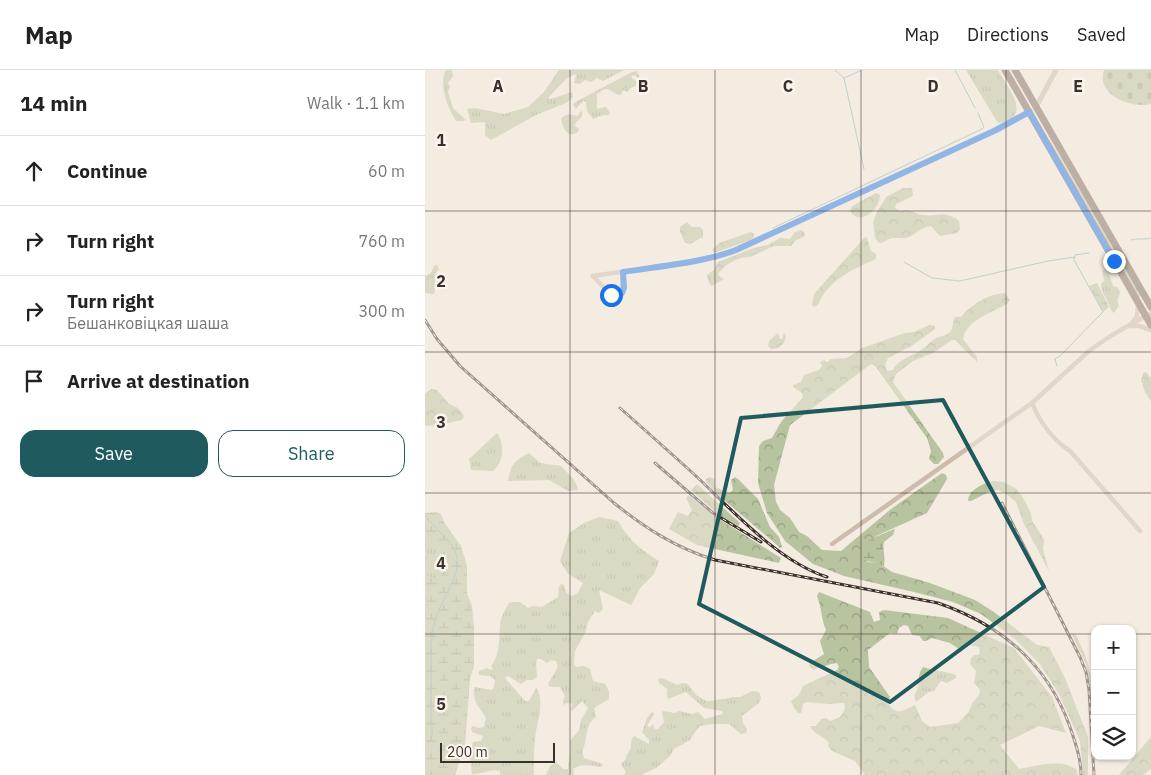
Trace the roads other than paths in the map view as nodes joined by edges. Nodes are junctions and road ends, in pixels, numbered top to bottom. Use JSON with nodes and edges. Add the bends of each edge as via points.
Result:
{"nodes":[{"id":1,"x":1005,"y":70,"type":"edge"},
{"id":2,"x":1015,"y":70,"type":"edge"},
{"id":3,"x":1056,"y":70,"type":"edge"},
{"id":4,"x":1036,"y":108,"type":"junction"},
{"id":5,"x":1029,"y":112,"type":"junction"},
{"id":6,"x":623,"y":272,"type":"junction"},
{"id":7,"x":1138,"y":304,"type":"junction"},
{"id":8,"x":1151,"y":307,"type":"edge"},
{"id":9,"x":1148,"y":315,"type":"edge"},
{"id":10,"x":1151,"y":325,"type":"edge"},
{"id":11,"x":1129,"y":326,"type":"junction"},
{"id":12,"x":1151,"y":330,"type":"edge"},
{"id":13,"x":1032,"y":403,"type":"junction"},
{"id":14,"x":1140,"y":531,"type":"dead end"},
{"id":15,"x":832,"y":544,"type":"dead end"}],
"edges":[{"from":1,"to":5,"type":"main road"},
{"from":2,"to":4,"type":"main road"},
{"from":3,"to":4,"type":"street"},
{"from":4,"to":5,"type":"street"},
{"from":4,"to":8,"type":"main road"},
{"from":5,"to":6,"type":"street","via":[[736,250],[694,261]]},
{"from":5,"to":7,"type":"main road"},
{"from":6,"to":6,"type":"street","via":[[615,273],[593,276],[616,297],[624,288]]},
{"from":7,"to":9,"type":"main road"},
{"from":7,"to":11,"type":"street","via":[[1137,316]]},
{"from":9,"to":10,"type":"main road"},
{"from":9,"to":11,"type":"street"},
{"from":11,"to":12,"type":"street"},
{"from":11,"to":13,"type":"street","via":[[1090,350]]},
{"from":13,"to":14,"type":"street","via":[[1039,420]]},
{"from":13,"to":15,"type":"street"}]}
